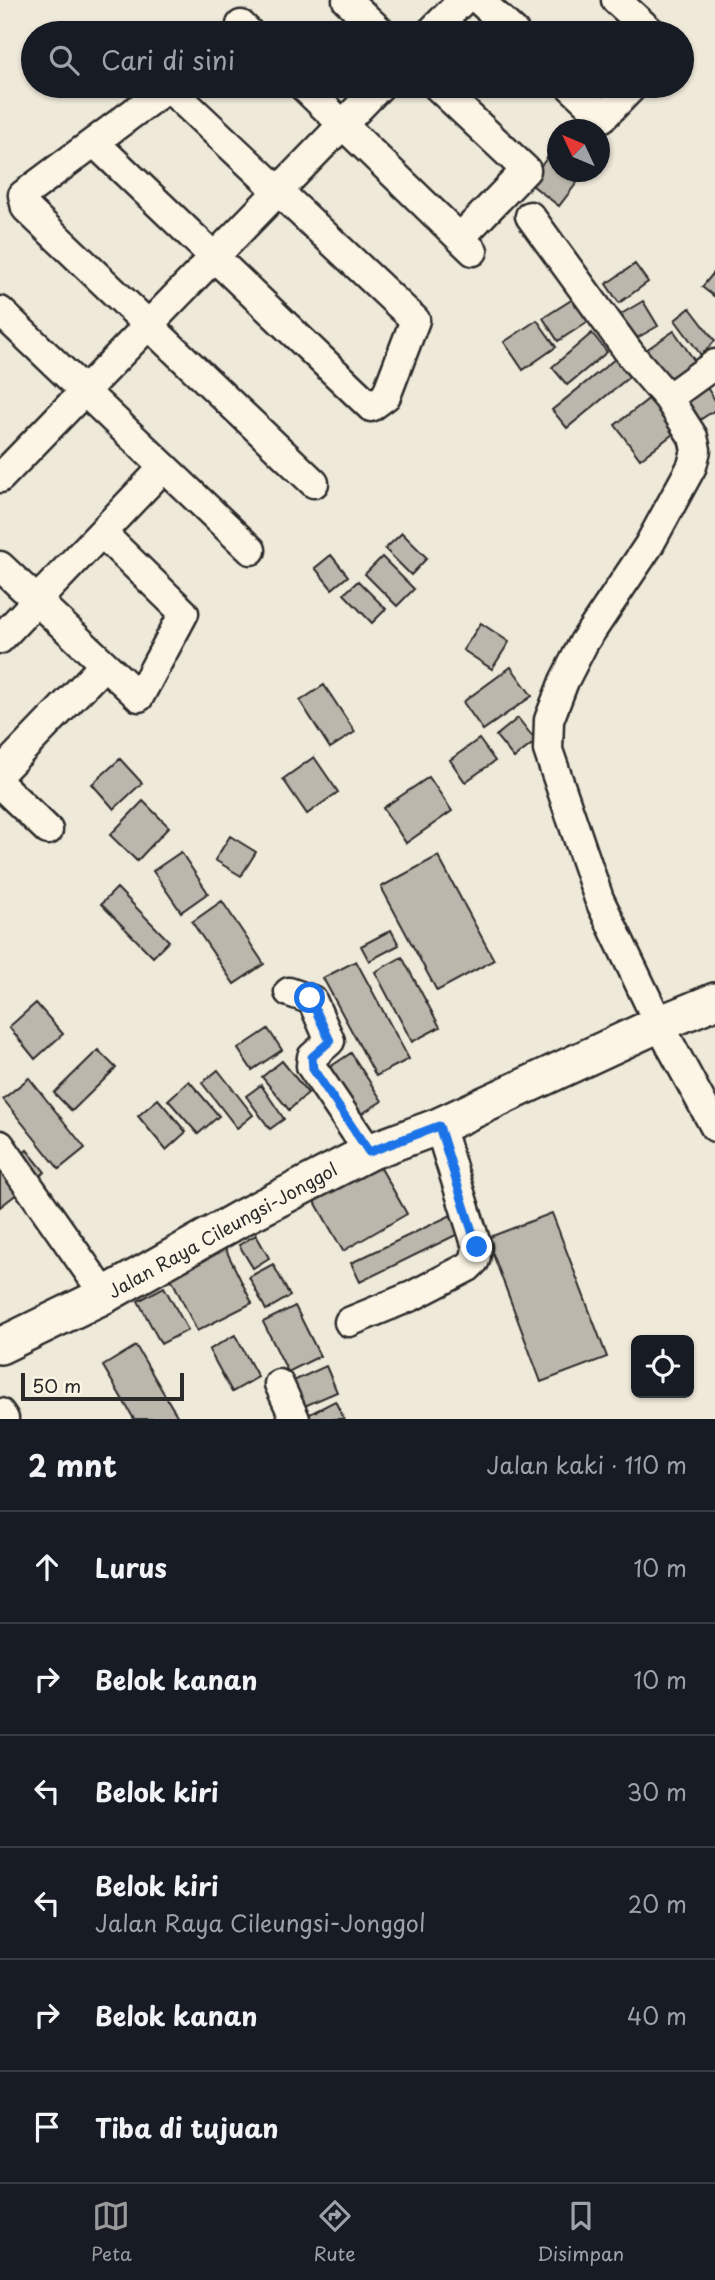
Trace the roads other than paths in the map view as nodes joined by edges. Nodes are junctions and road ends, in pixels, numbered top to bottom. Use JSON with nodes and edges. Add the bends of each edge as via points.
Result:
{"nodes":[{"id":1,"x":347,"y":0,"type":"edge"},
{"id":2,"x":463,"y":0,"type":"edge"},
{"id":3,"x":479,"y":0,"type":"edge"},
{"id":4,"x":616,"y":0,"type":"edge"},
{"id":5,"x":369,"y":21,"type":"edge"},
{"id":6,"x":442,"y":21,"type":"edge"},
{"id":7,"x":501,"y":21,"type":"edge"},
{"id":8,"x":639,"y":21,"type":"edge"},
{"id":9,"x":153,"y":98,"type":"edge"},
{"id":10,"x":180,"y":98,"type":"edge"},
{"id":11,"x":316,"y":98,"type":"edge"},
{"id":12,"x":368,"y":98,"type":"edge"},
{"id":13,"x":450,"y":98,"type":"edge"},
{"id":14,"x":583,"y":98,"type":"edge"},
{"id":15,"x":621,"y":98,"type":"edge"},
{"id":16,"x":343,"y":124,"type":"junction"},
{"id":17,"x":94,"y":142,"type":"junction"},
{"id":18,"x":278,"y":191,"type":"junction"},
{"id":19,"x":530,"y":216,"type":"dead end"},
{"id":20,"x":214,"y":257,"type":"junction"},
{"id":21,"x":0,"y":311,"type":"edge"},
{"id":22,"x":149,"y":324,"type":"junction"},
{"id":23,"x":715,"y":364,"type":"edge"},
{"id":24,"x":84,"y":391,"type":"junction"},
{"id":25,"x":668,"y":398,"type":"junction"},
{"id":26,"x":6,"y":460,"type":"edge"},
{"id":27,"x":164,"y":467,"type":"junction"},
{"id":28,"x":314,"y":483,"type":"dead end"},
{"id":29,"x":102,"y":533,"type":"junction"},
{"id":30,"x":251,"y":550,"type":"dead end"},
{"id":31,"x":0,"y":566,"type":"edge"},
{"id":32,"x":37,"y":601,"type":"junction"},
{"id":33,"x":0,"y":639,"type":"edge"},
{"id":34,"x":104,"y":665,"type":"junction"},
{"id":35,"x":0,"y":773,"type":"edge"},
{"id":36,"x":0,"y":784,"type":"edge"},
{"id":37,"x":48,"y":830,"type":"dead end"},
{"id":38,"x":289,"y":992,"type":"dead end"},
{"id":39,"x":715,"y":1001,"type":"edge"},
{"id":40,"x":659,"y":1024,"type":"junction"},
{"id":41,"x":439,"y":1126,"type":"junction"},
{"id":42,"x":715,"y":1127,"type":"edge"},
{"id":43,"x":0,"y":1145,"type":"edge"},
{"id":44,"x":369,"y":1152,"type":"junction"},
{"id":45,"x":105,"y":1295,"type":"junction"},
{"id":46,"x":349,"y":1322,"type":"dead end"},
{"id":47,"x":0,"y":1346,"type":"edge"},
{"id":48,"x":279,"y":1384,"type":"dead end"},
{"id":49,"x":0,"y":1413,"type":"edge"},
{"id":50,"x":4,"y":1419,"type":"edge"},
{"id":51,"x":295,"y":1419,"type":"edge"}],
"edges":[{"from":1,"to":5,"type":"street"},
{"from":2,"to":6,"type":"street"},
{"from":3,"to":7,"type":"street"},
{"from":4,"to":8,"type":"street"},
{"from":9,"to":17,"type":"street"},
{"from":10,"to":18,"type":"street"},
{"from":11,"to":16,"type":"street"},
{"from":12,"to":16,"type":"street"},
{"from":13,"to":16,"type":"street","via":[[526,170],[467,245]]},
{"from":14,"to":15,"type":"street","via":[[603,117]]},
{"from":16,"to":18,"type":"street"},
{"from":17,"to":20,"type":"street"},
{"from":17,"to":22,"type":"street","via":[[23,195],[26,208]]},
{"from":18,"to":20,"type":"street"},
{"from":18,"to":20,"type":"street","via":[[415,320],[386,396],[371,408]]},
{"from":19,"to":25,"type":"street","via":[[631,355]]},
{"from":20,"to":22,"type":"street"},
{"from":21,"to":24,"type":"street"},
{"from":22,"to":24,"type":"street"},
{"from":22,"to":28,"type":"street"},
{"from":23,"to":25,"type":"street"},
{"from":24,"to":26,"type":"street"},
{"from":24,"to":27,"type":"street"},
{"from":25,"to":40,"type":"street","via":[[693,437],[692,466],[564,681],[549,720],[548,750],[598,899]]},
{"from":27,"to":29,"type":"street"},
{"from":27,"to":30,"type":"street"},
{"from":29,"to":32,"type":"street"},
{"from":29,"to":34,"type":"street","via":[[184,613],[139,697]]},
{"from":31,"to":32,"type":"street"},
{"from":32,"to":33,"type":"street"},
{"from":32,"to":34,"type":"street"},
{"from":34,"to":35,"type":"street"},
{"from":36,"to":37,"type":"street"},
{"from":38,"to":44,"type":"street","via":[[312,1000],[330,1041],[314,1055],[311,1066]]},
{"from":39,"to":40,"type":"main road","name":"Jalan Raya Cileungsi-Jonggol"},
{"from":40,"to":41,"type":"main road","name":"Jalan Raya Cileungsi-Jonggol"},
{"from":40,"to":42,"type":"street"},
{"from":41,"to":44,"type":"main road","name":"Jalan Raya Cileungsi-Jonggol"},
{"from":41,"to":46,"type":"street","via":[[477,1247],[475,1260],[412,1296]]},
{"from":43,"to":45,"type":"street"},
{"from":44,"to":45,"type":"main road","name":"Jalan Raya Cileungsi-Jonggol"},
{"from":45,"to":47,"type":"main road","name":"Jalan Raya Cileungsi-Jonggol"},
{"from":48,"to":51,"type":"street"},
{"from":49,"to":50,"type":"street"}]}
